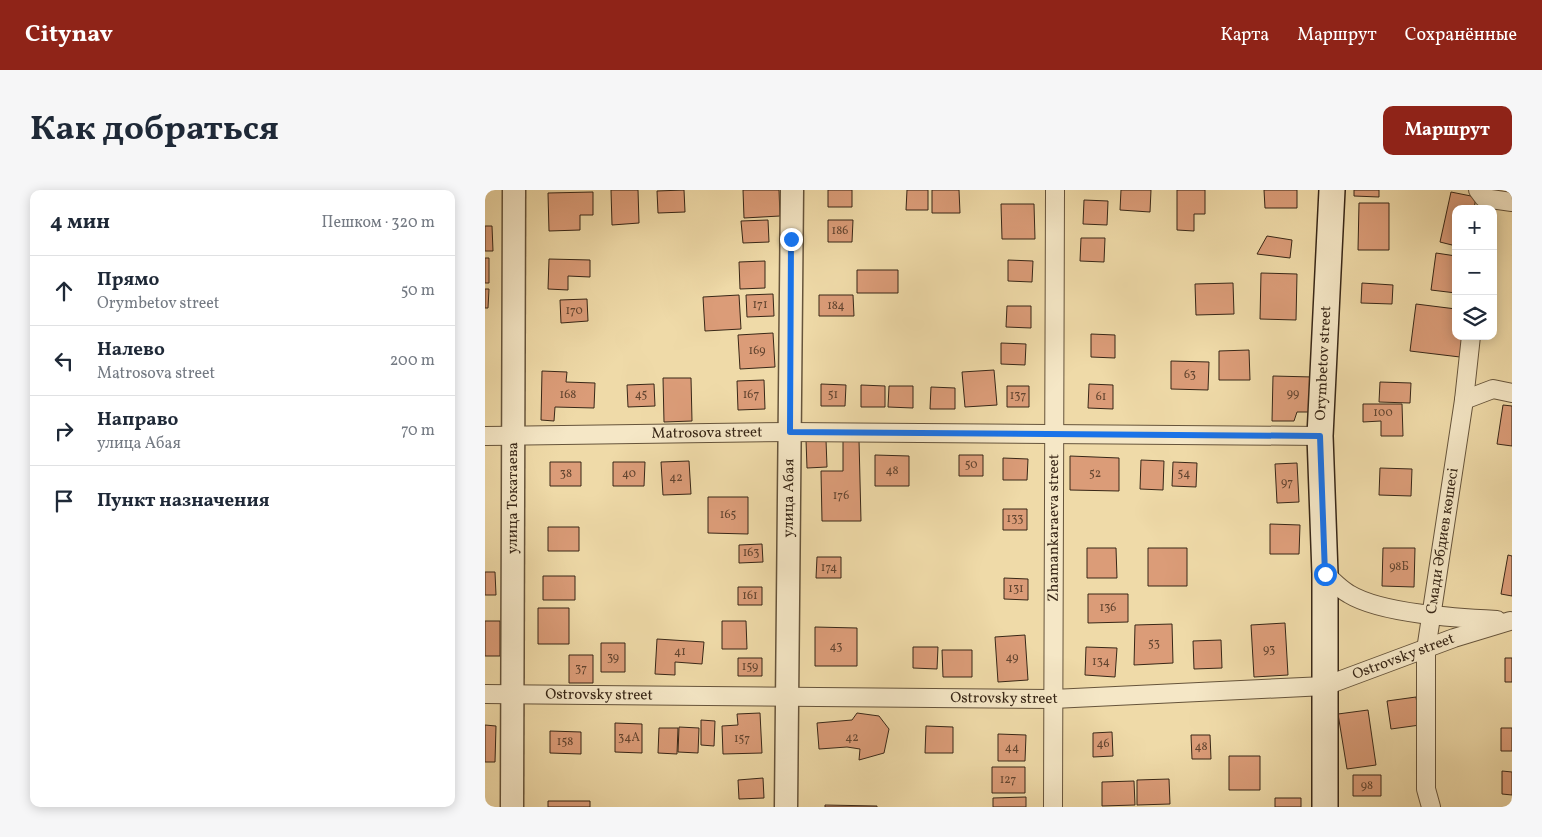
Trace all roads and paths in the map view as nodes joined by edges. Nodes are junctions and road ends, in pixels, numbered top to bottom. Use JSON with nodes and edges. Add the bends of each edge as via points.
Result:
{"nodes":[{"id":1,"x":513,"y":190,"type":"edge"},
{"id":2,"x":792,"y":190,"type":"edge"},
{"id":3,"x":1055,"y":190,"type":"edge"},
{"id":4,"x":1332,"y":190,"type":"edge"},
{"id":5,"x":1482,"y":197,"type":"edge"},
{"id":6,"x":1512,"y":202,"type":"edge"},
{"id":7,"x":1471,"y":340,"type":"edge"},
{"id":8,"x":1512,"y":393,"type":"edge"},
{"id":9,"x":1464,"y":400,"type":"junction"},
{"id":10,"x":790,"y":432,"type":"junction"},
{"id":11,"x":1054,"y":432,"type":"junction"},
{"id":12,"x":485,"y":436,"type":"edge"},
{"id":13,"x":513,"y":436,"type":"junction"},
{"id":14,"x":1320,"y":436,"type":"junction"},
{"id":15,"x":1325,"y":574,"type":"junction"},
{"id":16,"x":1431,"y":615,"type":"junction"},
{"id":17,"x":1511,"y":621,"type":"edge"},
{"id":18,"x":1426,"y":650,"type":"junction"},
{"id":19,"x":1325,"y":686,"type":"junction"},
{"id":20,"x":485,"y":694,"type":"edge"},
{"id":21,"x":512,"y":694,"type":"junction"},
{"id":22,"x":787,"y":696,"type":"junction"},
{"id":23,"x":1053,"y":699,"type":"junction"},
{"id":24,"x":512,"y":807,"type":"edge"},
{"id":25,"x":786,"y":807,"type":"edge"},
{"id":26,"x":1053,"y":807,"type":"edge"},
{"id":27,"x":1325,"y":807,"type":"edge"},
{"id":28,"x":1431,"y":807,"type":"edge"}],
"edges":[{"from":1,"to":13,"type":"street","name":"улица Токатаева"},
{"from":2,"to":10,"type":"street","name":"улица Абая"},
{"from":3,"to":11,"type":"street","name":"Zhamankaraeva street"},
{"from":4,"to":14,"type":"main road","name":"Orymbetov street"},
{"from":5,"to":6,"type":"street"},
{"from":7,"to":9,"type":"street","name":"Смади Әбдиев көшесі"},
{"from":8,"to":9,"type":"street","via":[[1493,389]]},
{"from":9,"to":16,"type":"street","name":"Смади Әбдиев көшесі"},
{"from":10,"to":11,"type":"street","name":"Matrosova street"},
{"from":10,"to":13,"type":"street","name":"Matrosova street"},
{"from":10,"to":22,"type":"street","name":"улица Абая"},
{"from":11,"to":14,"type":"street","name":"Matrosova street"},
{"from":11,"to":23,"type":"street","name":"Zhamankaraeva street"},
{"from":12,"to":13,"type":"street","name":"Matrosova street"},
{"from":13,"to":21,"type":"street","name":"улица Токатаева"},
{"from":14,"to":15,"type":"main road","name":"Orymbetov street"},
{"from":15,"to":16,"type":"street","via":[[1350,595],[1377,605]]},
{"from":15,"to":19,"type":"main road","name":"Orymbetov street"},
{"from":16,"to":17,"type":"street"},
{"from":16,"to":18,"type":"street","name":"Смади Әбдиев көшесі"},
{"from":17,"to":18,"type":"street","name":"Ostrovsky street"},
{"from":18,"to":19,"type":"street","name":"Ostrovsky street"},
{"from":18,"to":28,"type":"street","name":"Смади Әбдиев көшесі","via":[[1426,789]]},
{"from":19,"to":23,"type":"street","name":"Ostrovsky street"},
{"from":19,"to":27,"type":"main road","name":"Orymbetov street"},
{"from":20,"to":21,"type":"street","name":"Ostrovsky street"},
{"from":21,"to":22,"type":"street","name":"Ostrovsky street"},
{"from":21,"to":24,"type":"street","name":"улица Токатаева"},
{"from":22,"to":23,"type":"street","name":"Ostrovsky street"},
{"from":22,"to":25,"type":"street","name":"улица Абая"},
{"from":23,"to":26,"type":"street","name":"Zhamankaraeva street"}]}
